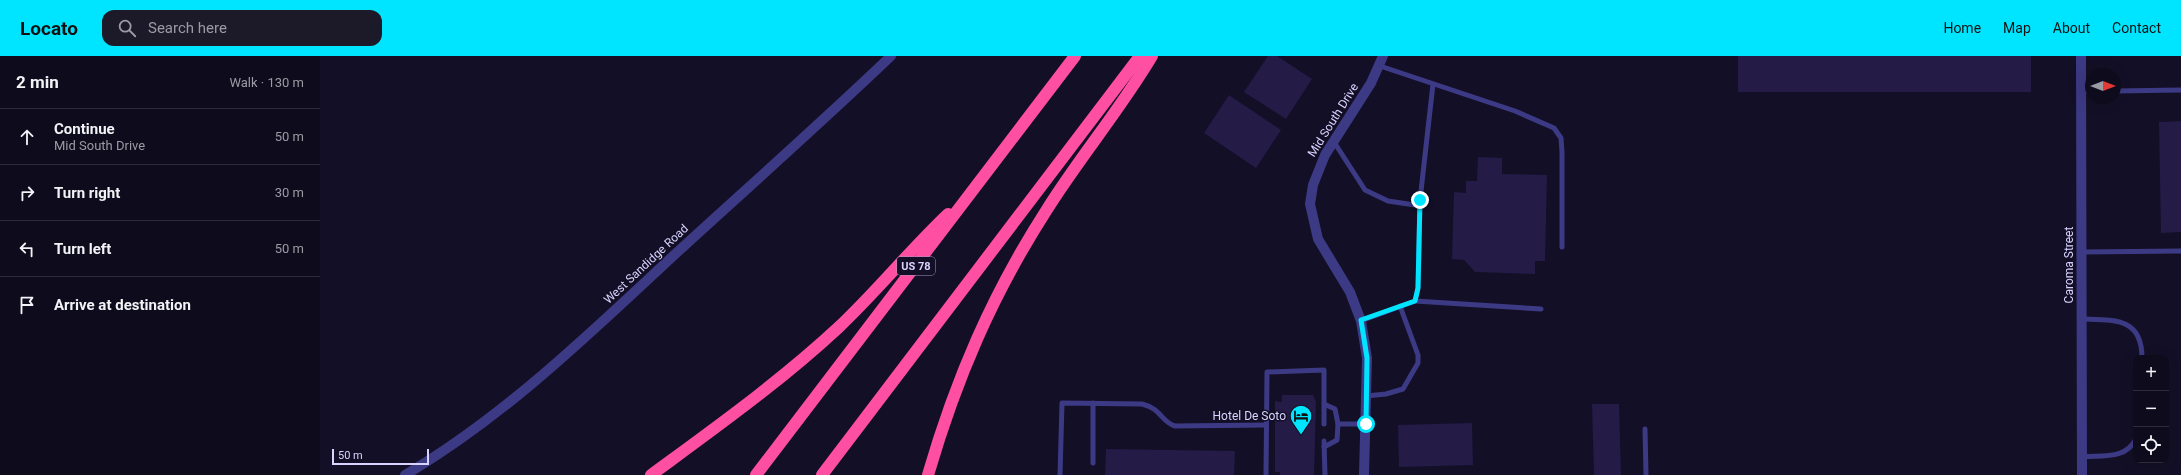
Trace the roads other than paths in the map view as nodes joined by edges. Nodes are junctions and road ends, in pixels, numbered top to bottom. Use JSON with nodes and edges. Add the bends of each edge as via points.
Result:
{"nodes":[{"id":1,"x":891,"y":56,"type":"edge"},
{"id":2,"x":1075,"y":56,"type":"edge"},
{"id":3,"x":1140,"y":56,"type":"edge"},
{"id":4,"x":1152,"y":56,"type":"edge"},
{"id":5,"x":1383,"y":56,"type":"edge"},
{"id":6,"x":2081,"y":56,"type":"edge"},
{"id":7,"x":1380,"y":66,"type":"junction"},
{"id":8,"x":1433,"y":84,"type":"junction"},
{"id":9,"x":2085,"y":84,"type":"edge"},
{"id":10,"x":2181,"y":90,"type":"edge"},
{"id":11,"x":2121,"y":91,"type":"edge"},
{"id":12,"x":2086,"y":104,"type":"edge"},
{"id":13,"x":1333,"y":142,"type":"junction"},
{"id":14,"x":974,"y":190,"type":"junction"},
{"id":15,"x":1420,"y":200,"type":"junction"},
{"id":16,"x":1562,"y":247,"type":"dead end"},
{"id":17,"x":2181,"y":251,"type":"edge"},
{"id":18,"x":2082,"y":252,"type":"junction"},
{"id":19,"x":1415,"y":301,"type":"junction"},
{"id":20,"x":1400,"y":306,"type":"junction"},
{"id":21,"x":1541,"y":309,"type":"dead end"},
{"id":22,"x":2082,"y":319,"type":"junction"},
{"id":23,"x":1361,"y":320,"type":"junction"},
{"id":24,"x":2142,"y":355,"type":"edge"},
{"id":25,"x":1366,"y":396,"type":"junction"},
{"id":26,"x":1093,"y":403,"type":"junction"},
{"id":27,"x":1324,"y":404,"type":"junction"},
{"id":28,"x":1324,"y":424,"type":"dead end"},
{"id":29,"x":1338,"y":424,"type":"junction"},
{"id":30,"x":1366,"y":424,"type":"junction"},
{"id":31,"x":1266,"y":425,"type":"junction"},
{"id":32,"x":1645,"y":429,"type":"dead end"},
{"id":33,"x":1324,"y":441,"type":"dead end"},
{"id":34,"x":2133,"y":444,"type":"edge"},
{"id":35,"x":1324,"y":448,"type":"junction"},
{"id":36,"x":2082,"y":457,"type":"junction"},
{"id":37,"x":1093,"y":464,"type":"dead end"},
{"id":38,"x":405,"y":475,"type":"edge"},
{"id":39,"x":651,"y":475,"type":"edge"},
{"id":40,"x":756,"y":475,"type":"edge"},
{"id":41,"x":822,"y":475,"type":"edge"},
{"id":42,"x":928,"y":475,"type":"edge"},
{"id":43,"x":1060,"y":475,"type":"edge"},
{"id":44,"x":1266,"y":475,"type":"edge"},
{"id":45,"x":1325,"y":475,"type":"edge"},
{"id":46,"x":1364,"y":475,"type":"edge"},
{"id":47,"x":1646,"y":475,"type":"edge"},
{"id":48,"x":2082,"y":475,"type":"edge"}],
"edges":[{"from":1,"to":38,"type":"street","name":"West Sandidge Road","via":[[513,401],[489,420]]},
{"from":2,"to":14,"type":"highway","number":"US 78"},
{"from":3,"to":41,"type":"highway"},
{"from":4,"to":42,"type":"highway","via":[[1046,210],[1009,272],[960,376]]},
{"from":5,"to":7,"type":"street","name":"Mid South Drive"},
{"from":6,"to":9,"type":"street","name":"Caroma Street"},
{"from":7,"to":8,"type":"lane"},
{"from":7,"to":13,"type":"street","name":"Mid South Drive"},
{"from":8,"to":15,"type":"lane"},
{"from":8,"to":16,"type":"lane","via":[[1515,111],[1554,128],[1561,138],[1562,152]]},
{"from":10,"to":11,"type":"lane"},
{"from":12,"to":18,"type":"street","name":"Caroma Street"},
{"from":13,"to":15,"type":"lane","via":[[1365,190],[1388,201],[1415,205]]},
{"from":13,"to":23,"type":"street","name":"Mid South Drive","via":[[1313,185],[1311,213],[1318,239],[1350,292]]},
{"from":14,"to":39,"type":"highway","via":[[932,228],[882,284],[812,351]]},
{"from":14,"to":40,"type":"highway","number":"US 78"},
{"from":15,"to":19,"type":"lane","via":[[1418,288]]},
{"from":17,"to":18,"type":"lane"},
{"from":18,"to":22,"type":"street","name":"Caroma Street"},
{"from":19,"to":20,"type":"lane"},
{"from":19,"to":21,"type":"lane"},
{"from":20,"to":23,"type":"lane"},
{"from":20,"to":25,"type":"lane","via":[[1418,355],[1418,363],[1403,389]]},
{"from":22,"to":24,"type":"lane","via":[[2118,320],[2133,328],[2142,343]]},
{"from":22,"to":36,"type":"street","name":"Caroma Street"},
{"from":23,"to":25,"type":"street","name":"Mid South Drive","via":[[1366,353]]},
{"from":25,"to":30,"type":"street","name":"Mid South Drive"},
{"from":26,"to":31,"type":"lane","via":[[1152,406],[1167,422],[1175,426]]},
{"from":26,"to":37,"type":"lane"},
{"from":26,"to":43,"type":"lane","via":[[1062,403]]},
{"from":27,"to":28,"type":"lane"},
{"from":27,"to":29,"type":"lane","via":[[1335,409]]},
{"from":27,"to":31,"type":"lane","via":[[1324,370],[1267,372]]},
{"from":29,"to":30,"type":"lane"},
{"from":29,"to":35,"type":"lane","via":[[1337,440]]},
{"from":30,"to":46,"type":"street","name":"Mid South Drive"},
{"from":31,"to":44,"type":"lane"},
{"from":32,"to":47,"type":"lane"},
{"from":33,"to":35,"type":"lane"},
{"from":34,"to":36,"type":"lane","via":[[2121,454]]},
{"from":35,"to":45,"type":"lane"},
{"from":36,"to":48,"type":"street","name":"Caroma Street"}]}
